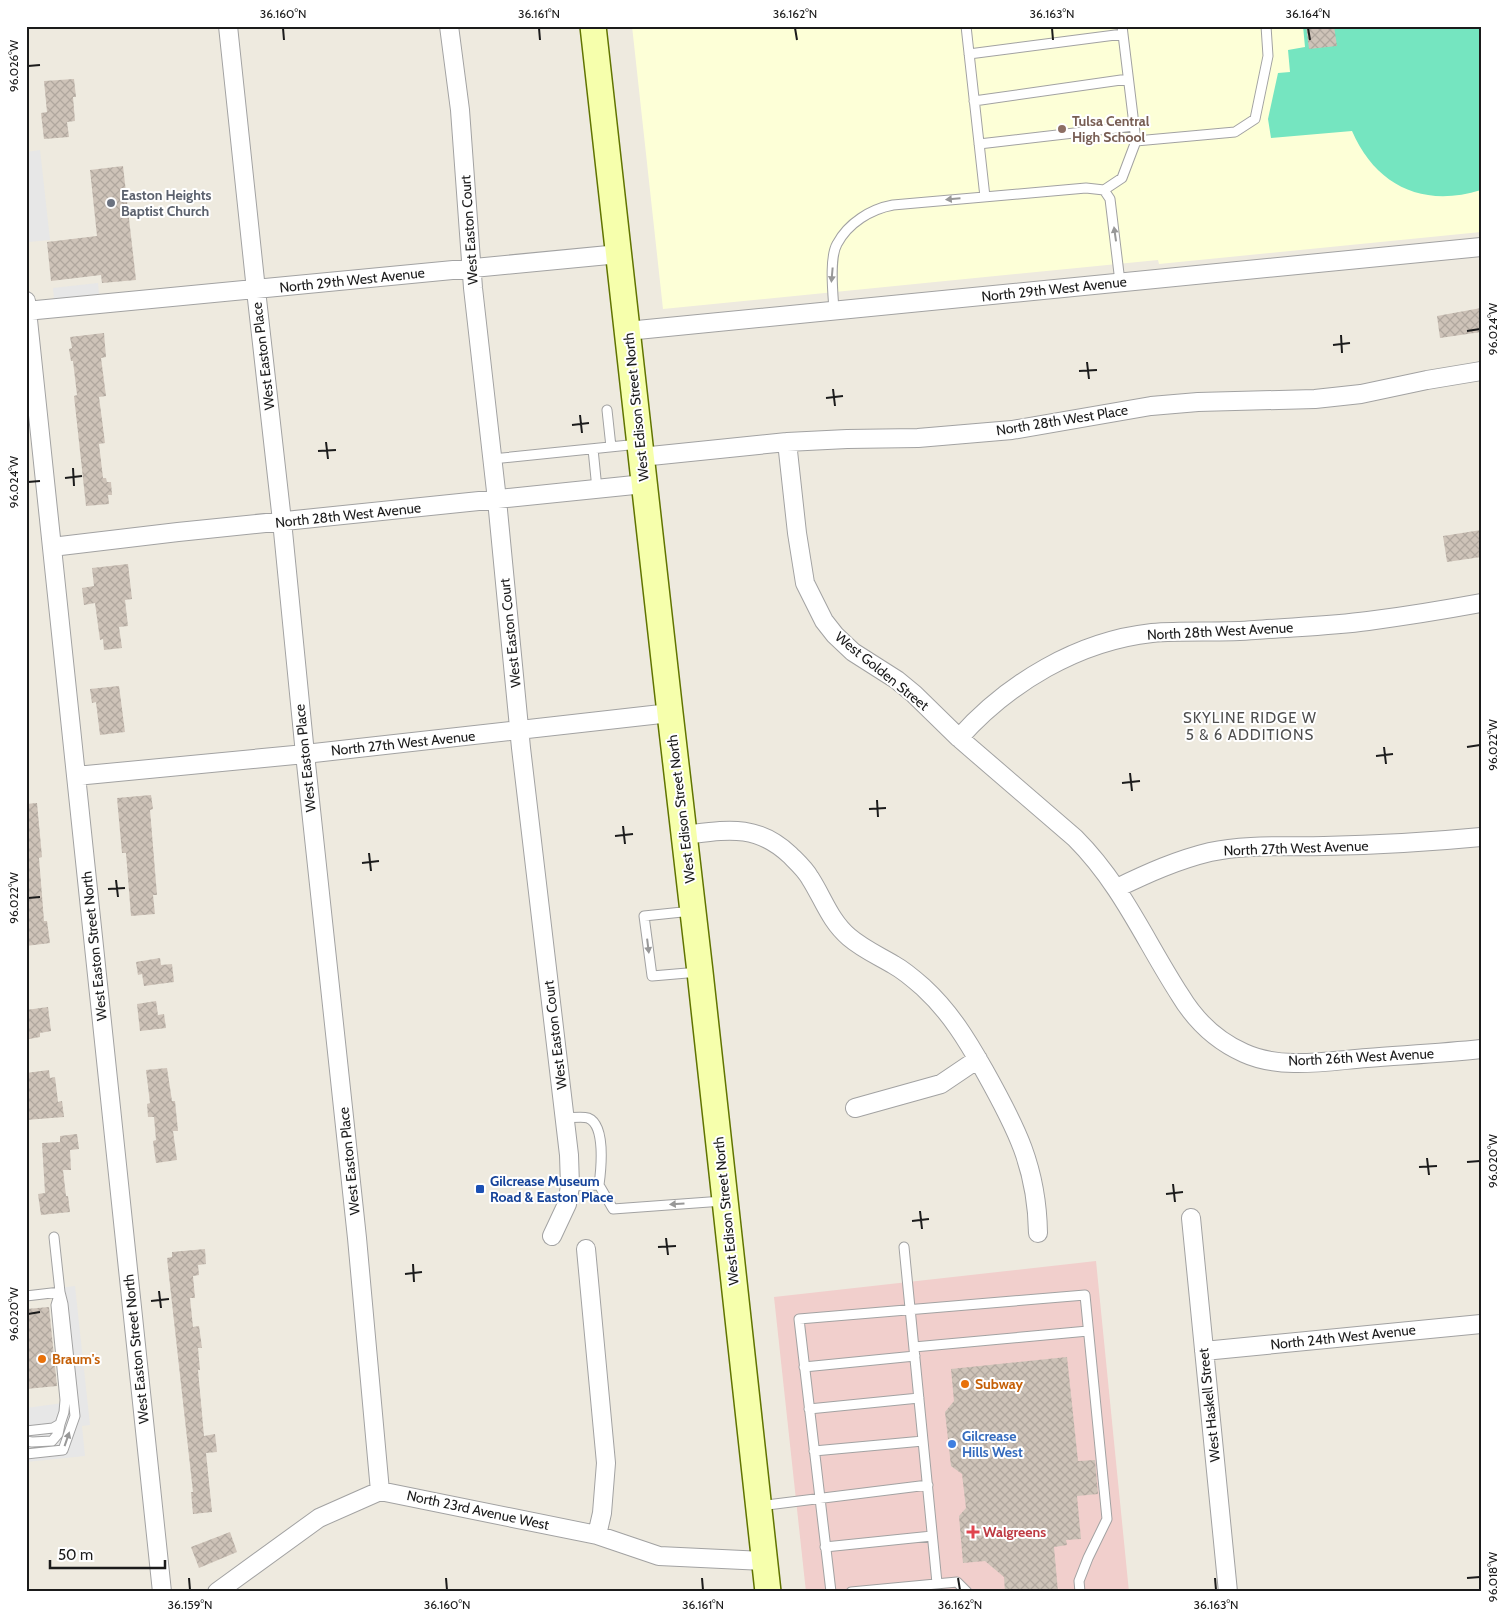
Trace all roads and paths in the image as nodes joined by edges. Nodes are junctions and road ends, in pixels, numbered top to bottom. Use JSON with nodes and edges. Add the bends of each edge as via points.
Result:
{"nodes":[{"id":1,"x":228,"y":26,"type":"edge"},
{"id":2,"x":449,"y":26,"type":"edge"},
{"id":3,"x":593,"y":26,"type":"edge"},
{"id":4,"x":966,"y":26,"type":"edge"},
{"id":5,"x":1266,"y":26,"type":"edge"},
{"id":6,"x":1123,"y":30,"type":"edge"},
{"id":7,"x":969,"y":54,"type":"junction"},
{"id":8,"x":1128,"y":79,"type":"junction"},
{"id":9,"x":974,"y":101,"type":"junction"},
{"id":10,"x":1134,"y":126,"type":"junction"},
{"id":11,"x":1136,"y":141,"type":"junction"},
{"id":12,"x":979,"y":144,"type":"junction"},
{"id":13,"x":1104,"y":190,"type":"junction"},
{"id":14,"x":985,"y":196,"type":"junction"},
{"id":15,"x":1481,"y":247,"type":"edge"},
{"id":16,"x":619,"y":254,"type":"junction"},
{"id":17,"x":472,"y":267,"type":"junction"},
{"id":18,"x":1120,"y":282,"type":"junction"},
{"id":19,"x":256,"y":290,"type":"junction"},
{"id":20,"x":27,"y":308,"type":"edge"},
{"id":21,"x":834,"y":310,"type":"junction"},
{"id":22,"x":627,"y":331,"type":"junction"},
{"id":23,"x":1481,"y":371,"type":"edge"},
{"id":24,"x":607,"y":410,"type":"dead end"},
{"id":25,"x":788,"y":442,"type":"junction"},
{"id":26,"x":611,"y":447,"type":"junction"},
{"id":27,"x":593,"y":449,"type":"junction"},
{"id":28,"x":640,"y":451,"type":"junction"},
{"id":29,"x":492,"y":459,"type":"junction"},
{"id":30,"x":644,"y":484,"type":"junction"},
{"id":31,"x":597,"y":489,"type":"junction"},
{"id":32,"x":497,"y":500,"type":"junction"},
{"id":33,"x":282,"y":521,"type":"junction"},
{"id":34,"x":52,"y":547,"type":"junction"},
{"id":35,"x":1481,"y":603,"type":"edge"},
{"id":36,"x":670,"y":713,"type":"junction"},
{"id":37,"x":520,"y":730,"type":"junction"},
{"id":38,"x":959,"y":738,"type":"junction"},
{"id":39,"x":305,"y":754,"type":"junction"},
{"id":40,"x":76,"y":776,"type":"junction"},
{"id":41,"x":684,"y":835,"type":"junction"},
{"id":42,"x":1481,"y":837,"type":"edge"},
{"id":43,"x":1117,"y":888,"type":"junction"},
{"id":44,"x":692,"y":910,"type":"junction"},
{"id":45,"x":700,"y":972,"type":"junction"},
{"id":46,"x":1481,"y":1049,"type":"edge"},
{"id":47,"x":978,"y":1059,"type":"junction"},
{"id":48,"x":855,"y":1108,"type":"dead end"},
{"id":49,"x":564,"y":1118,"type":"junction"},
{"id":50,"x":599,"y":1185,"type":"junction"},
{"id":51,"x":570,"y":1186,"type":"junction"},
{"id":52,"x":725,"y":1201,"type":"junction"},
{"id":53,"x":1190,"y":1218,"type":"dead end"},
{"id":54,"x":1038,"y":1233,"type":"dead end"},
{"id":55,"x":552,"y":1236,"type":"dead end"},
{"id":56,"x":54,"y":1237,"type":"dead end"},
{"id":57,"x":904,"y":1247,"type":"dead end"},
{"id":58,"x":586,"y":1249,"type":"dead end"},
{"id":59,"x":60,"y":1292,"type":"junction"},
{"id":60,"x":26,"y":1296,"type":"edge"},
{"id":61,"x":910,"y":1309,"type":"junction"},
{"id":62,"x":1481,"y":1324,"type":"edge"},
{"id":63,"x":1088,"y":1331,"type":"junction"},
{"id":64,"x":915,"y":1351,"type":"junction"},
{"id":65,"x":1204,"y":1351,"type":"junction"},
{"id":66,"x":804,"y":1366,"type":"junction"},
{"id":67,"x":919,"y":1398,"type":"junction"},
{"id":68,"x":809,"y":1409,"type":"junction"},
{"id":69,"x":60,"y":1424,"type":"junction"},
{"id":70,"x":26,"y":1431,"type":"edge"},
{"id":71,"x":26,"y":1441,"type":"edge"},
{"id":72,"x":924,"y":1441,"type":"junction"},
{"id":73,"x":814,"y":1451,"type":"junction"},
{"id":74,"x":26,"y":1454,"type":"edge"},
{"id":75,"x":928,"y":1485,"type":"junction"},
{"id":76,"x":380,"y":1490,"type":"junction"},
{"id":77,"x":820,"y":1499,"type":"junction"},
{"id":78,"x":759,"y":1506,"type":"junction"},
{"id":79,"x":597,"y":1535,"type":"junction"},
{"id":80,"x":932,"y":1536,"type":"junction"},
{"id":81,"x":825,"y":1547,"type":"junction"},
{"id":82,"x":764,"y":1561,"type":"junction"},
{"id":83,"x":937,"y":1583,"type":"junction"},
{"id":84,"x":162,"y":1592,"type":"edge"},
{"id":85,"x":217,"y":1592,"type":"edge"},
{"id":86,"x":768,"y":1592,"type":"edge"},
{"id":87,"x":831,"y":1592,"type":"edge"},
{"id":88,"x":851,"y":1592,"type":"edge"},
{"id":89,"x":967,"y":1592,"type":"edge"},
{"id":90,"x":1080,"y":1592,"type":"edge"},
{"id":91,"x":1228,"y":1592,"type":"edge"}],
"edges":[{"from":1,"to":19,"type":"street","name":"West Easton Place"},
{"from":2,"to":17,"type":"street","name":"West Easton Court","via":[[460,110]]},
{"from":3,"to":16,"type":"main road","name":"West Edison Street North"},
{"from":4,"to":7,"type":"lane"},
{"from":5,"to":11,"type":"lane","via":[[1268,56],[1255,119],[1235,132]]},
{"from":6,"to":7,"type":"lane"},
{"from":6,"to":8,"type":"lane"},
{"from":7,"to":9,"type":"lane"},
{"from":8,"to":9,"type":"lane"},
{"from":8,"to":10,"type":"lane"},
{"from":9,"to":12,"type":"lane"},
{"from":10,"to":11,"type":"lane"},
{"from":10,"to":12,"type":"lane"},
{"from":11,"to":13,"type":"lane","via":[[1122,178]]},
{"from":12,"to":14,"type":"lane"},
{"from":13,"to":14,"type":"lane","via":[[1086,188]]},
{"from":18,"to":13,"type":"lane","one_way":true,"via":[[1110,199]]},
{"from":14,"to":21,"type":"lane","one_way":true,"via":[[894,204],[862,217],[836,245],[831,279]]},
{"from":15,"to":18,"type":"street","name":"North 29th West Avenue"},
{"from":16,"to":17,"type":"street","name":"North 29th West Avenue"},
{"from":16,"to":22,"type":"main road","name":"West Edison Street North"},
{"from":17,"to":19,"type":"street","name":"North 29th West Avenue"},
{"from":17,"to":29,"type":"street","name":"West Easton Court"},
{"from":18,"to":21,"type":"street","name":"North 29th West Avenue"},
{"from":19,"to":20,"type":"street","name":"North 29th West Avenue"},
{"from":19,"to":33,"type":"street","name":"West Easton Place"},
{"from":20,"to":34,"type":"street","name":"West Easton Street North"},
{"from":21,"to":22,"type":"street","name":"North 29th West Avenue"},
{"from":22,"to":28,"type":"main road","name":"West Edison Street North"},
{"from":23,"to":25,"type":"street","name":"North 28th West Place","via":[[1361,394],[1315,399],[1151,406],[971,434]]},
{"from":24,"to":26,"type":"lane"},
{"from":25,"to":28,"type":"street","name":"North 28th West Place"},
{"from":25,"to":38,"type":"street","name":"West Golden Street","via":[[805,583],[824,621],[853,652],[897,680]]},
{"from":26,"to":27,"type":"lane"},
{"from":26,"to":28,"type":"lane"},
{"from":27,"to":29,"type":"lane"},
{"from":27,"to":31,"type":"lane"},
{"from":28,"to":30,"type":"main road","name":"West Edison Street North"},
{"from":29,"to":32,"type":"street","name":"West Easton Court"},
{"from":30,"to":31,"type":"street","name":"North 28th West Avenue"},
{"from":30,"to":36,"type":"main road","name":"West Edison Street North"},
{"from":31,"to":32,"type":"street","name":"North 28th West Avenue"},
{"from":32,"to":33,"type":"street","name":"North 28th West Avenue"},
{"from":32,"to":37,"type":"street","name":"West Easton Court"},
{"from":33,"to":34,"type":"street","name":"North 28th West Avenue"},
{"from":33,"to":39,"type":"street","name":"West Easton Place"},
{"from":34,"to":40,"type":"street","name":"West Easton Street North"},
{"from":35,"to":38,"type":"street","name":"North 28th West Avenue","via":[[1368,621],[1250,630],[1165,632],[1104,643],[1046,668],[1018,685],[977,718]]},
{"from":36,"to":37,"type":"street","name":"North 27th West Avenue"},
{"from":36,"to":41,"type":"main road","name":"West Edison Street North"},
{"from":37,"to":39,"type":"street","name":"North 27th West Avenue"},
{"from":37,"to":49,"type":"street","name":"West Easton Court"},
{"from":38,"to":43,"type":"street","name":"West Golden Street","via":[[1076,838]]},
{"from":39,"to":40,"type":"street","name":"North 27th West Avenue"},
{"from":39,"to":76,"type":"street","name":"West Easton Place"},
{"from":40,"to":84,"type":"street","name":"West Easton Street North"},
{"from":41,"to":44,"type":"main road","name":"West Edison Street North"},
{"from":41,"to":47,"type":"street","via":[[730,830],[756,833],[782,847],[810,877],[836,925],[924,988],[960,1028]]},
{"from":42,"to":43,"type":"street","name":"North 27th West Avenue","via":[[1212,852],[1155,869]]},
{"from":43,"to":46,"type":"street","name":"North 26th West Avenue","via":[[1191,1011],[1211,1032],[1245,1054],[1270,1060],[1310,1062]]},
{"from":44,"to":45,"type":"main road","name":"West Edison Street North"},
{"from":44,"to":45,"type":"lane","one_way":true,"via":[[644,916],[652,976]]},
{"from":45,"to":52,"type":"main road","name":"West Edison Street North"},
{"from":47,"to":48,"type":"street","via":[[940,1084]]},
{"from":47,"to":54,"type":"street","via":[[1021,1141],[1038,1205]]},
{"from":49,"to":50,"type":"lane","via":[[587,1117],[596,1122],[602,1168]]},
{"from":49,"to":51,"type":"street","name":"West Easton Court"},
{"from":50,"to":51,"type":"lane"},
{"from":52,"to":50,"type":"lane","one_way":true,"via":[[613,1209]]},
{"from":51,"to":55,"type":"street","name":"West Easton Court","via":[[565,1212]]},
{"from":52,"to":78,"type":"main road","name":"West Edison Street North"},
{"from":53,"to":65,"type":"street","name":"West Haskell Street"},
{"from":56,"to":59,"type":"lane"},
{"from":57,"to":61,"type":"lane"},
{"from":58,"to":79,"type":"street","via":[[606,1463]]},
{"from":59,"to":60,"type":"lane"},
{"from":59,"to":69,"type":"lane","via":[[56,1305],[65,1400]]},
{"from":74,"to":59,"type":"lane","one_way":true,"via":[[63,1450],[75,1416]]},
{"from":61,"to":63,"type":"lane","via":[[1084,1295]]},
{"from":61,"to":64,"type":"lane"},
{"from":61,"to":66,"type":"lane","via":[[799,1319]]},
{"from":62,"to":65,"type":"street","name":"North 24th West Avenue"},
{"from":63,"to":64,"type":"lane"},
{"from":63,"to":90,"type":"lane","via":[[1107,1519],[1079,1581]]},
{"from":64,"to":66,"type":"lane"},
{"from":64,"to":67,"type":"lane"},
{"from":65,"to":91,"type":"street","name":"West Haskell Street"},
{"from":66,"to":68,"type":"lane"},
{"from":67,"to":68,"type":"lane"},
{"from":67,"to":72,"type":"lane"},
{"from":68,"to":73,"type":"lane"},
{"from":69,"to":70,"type":"lane","via":[[53,1428]]},
{"from":69,"to":71,"type":"lane","via":[[52,1441]]},
{"from":72,"to":73,"type":"lane"},
{"from":72,"to":75,"type":"lane"},
{"from":73,"to":77,"type":"lane"},
{"from":75,"to":77,"type":"lane"},
{"from":75,"to":80,"type":"lane"},
{"from":76,"to":79,"type":"street","name":"North 23rd Avenue West"},
{"from":76,"to":85,"type":"street","via":[[319,1518]]},
{"from":77,"to":78,"type":"lane"},
{"from":77,"to":81,"type":"lane"},
{"from":78,"to":82,"type":"main road","name":"West Edison Street North"},
{"from":79,"to":82,"type":"street","name":"North 23rd Avenue West","via":[[659,1556]]},
{"from":80,"to":81,"type":"lane"},
{"from":80,"to":83,"type":"lane"},
{"from":81,"to":87,"type":"lane"},
{"from":82,"to":86,"type":"main road","name":"West Edison Street North"},
{"from":83,"to":88,"type":"lane"},
{"from":83,"to":89,"type":"lane","via":[[957,1582]]}]}
